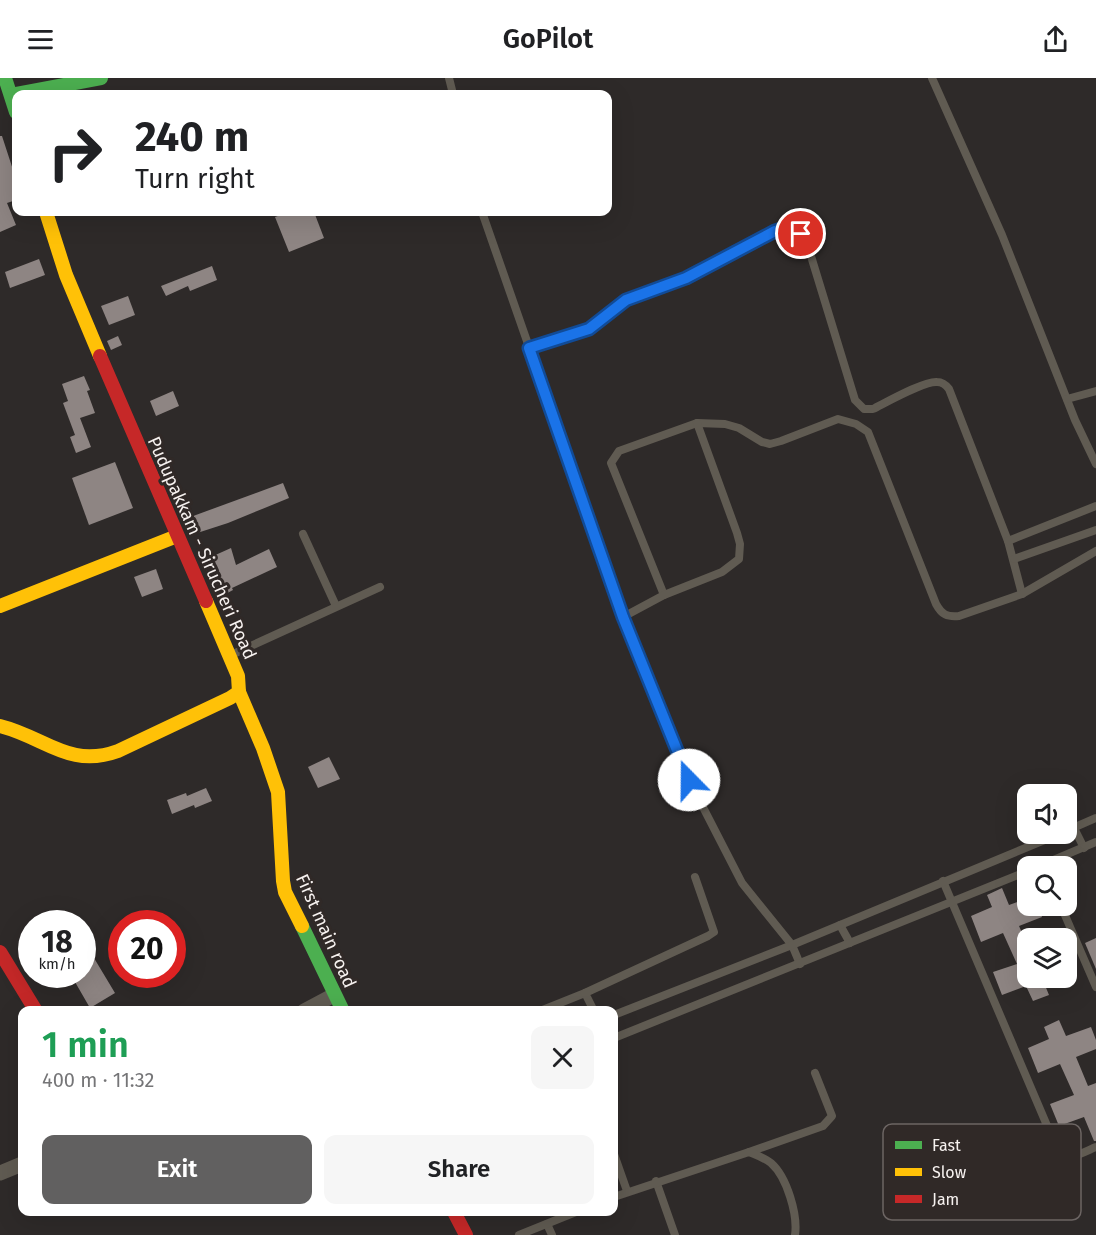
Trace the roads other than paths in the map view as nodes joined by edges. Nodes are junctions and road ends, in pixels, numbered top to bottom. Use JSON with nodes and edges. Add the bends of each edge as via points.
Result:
{"nodes":[{"id":1,"x":5,"y":78,"type":"edge"},
{"id":2,"x":101,"y":78,"type":"edge"},
{"id":3,"x":932,"y":78,"type":"edge"},
{"id":4,"x":37,"y":90,"type":"edge"},
{"id":5,"x":11,"y":95,"type":"joint"},
{"id":6,"x":12,"y":98,"type":"edge"},
{"id":7,"x":47,"y":216,"type":"edge"},
{"id":8,"x":483,"y":216,"type":"edge"},
{"id":9,"x":529,"y":348,"type":"junction"},
{"id":10,"x":1096,"y":391,"type":"edge"},
{"id":11,"x":1067,"y":399,"type":"junction"},
{"id":12,"x":697,"y":423,"type":"junction"},
{"id":13,"x":1096,"y":464,"type":"edge"},
{"id":14,"x":1096,"y":506,"type":"edge"},
{"id":15,"x":1096,"y":530,"type":"edge"},
{"id":16,"x":303,"y":534,"type":"dead end"},
{"id":17,"x":177,"y":536,"type":"junction"},
{"id":18,"x":1008,"y":541,"type":"junction"},
{"id":19,"x":1096,"y":551,"type":"edge"},
{"id":20,"x":1014,"y":559,"type":"junction"},
{"id":21,"x":380,"y":587,"type":"dead end"},
{"id":22,"x":1022,"y":594,"type":"junction"},
{"id":23,"x":664,"y":595,"type":"junction"},
{"id":24,"x":0,"y":606,"type":"edge"},
{"id":25,"x":336,"y":606,"type":"junction"},
{"id":26,"x":623,"y":617,"type":"junction"},
{"id":27,"x":230,"y":656,"type":"junction"},
{"id":28,"x":239,"y":693,"type":"junction"},
{"id":29,"x":0,"y":726,"type":"edge"},
{"id":30,"x":1096,"y":818,"type":"edge"},
{"id":31,"x":1077,"y":826,"type":"edge"},
{"id":32,"x":1077,"y":838,"type":"edge"},
{"id":33,"x":1096,"y":843,"type":"edge"},
{"id":34,"x":1034,"y":844,"type":"edge"},
{"id":35,"x":1084,"y":848,"type":"junction"},
{"id":36,"x":1064,"y":856,"type":"edge"},
{"id":37,"x":1017,"y":875,"type":"edge"},
{"id":38,"x":695,"y":877,"type":"dead end"},
{"id":39,"x":943,"y":881,"type":"junction"},
{"id":40,"x":952,"y":902,"type":"junction"},
{"id":41,"x":1065,"y":916,"type":"edge"},
{"id":42,"x":840,"y":925,"type":"junction"},
{"id":43,"x":850,"y":944,"type":"junction"},
{"id":44,"x":792,"y":945,"type":"junction"},
{"id":45,"x":0,"y":952,"type":"edge"},
{"id":46,"x":800,"y":964,"type":"junction"},
{"id":47,"x":1096,"y":987,"type":"edge"},
{"id":48,"x":585,"y":993,"type":"junction"},
{"id":49,"x":334,"y":995,"type":"junction"},
{"id":50,"x":33,"y":1006,"type":"edge"},
{"id":51,"x":313,"y":1006,"type":"edge"},
{"id":52,"x":340,"y":1006,"type":"edge"},
{"id":53,"x":552,"y":1006,"type":"edge"},
{"id":54,"x":592,"y":1006,"type":"edge"},
{"id":55,"x":618,"y":1013,"type":"edge"},
{"id":56,"x":618,"y":1036,"type":"edge"},
{"id":57,"x":815,"y":1073,"type":"dead end"},
{"id":58,"x":1046,"y":1124,"type":"edge"},
{"id":59,"x":1096,"y":1147,"type":"edge"},
{"id":60,"x":749,"y":1152,"type":"junction"},
{"id":61,"x":1081,"y":1152,"type":"edge"},
{"id":62,"x":618,"y":1165,"type":"edge"},
{"id":63,"x":18,"y":1166,"type":"edge"},
{"id":64,"x":0,"y":1173,"type":"edge"},
{"id":65,"x":656,"y":1181,"type":"junction"},
{"id":66,"x":627,"y":1191,"type":"junction"},
{"id":67,"x":618,"y":1195,"type":"edge"},
{"id":68,"x":456,"y":1216,"type":"edge"},
{"id":69,"x":567,"y":1216,"type":"edge"},
{"id":70,"x":548,"y":1224,"type":"junction"},
{"id":71,"x":466,"y":1235,"type":"edge"},
{"id":72,"x":519,"y":1235,"type":"edge"},
{"id":73,"x":552,"y":1235,"type":"edge"},
{"id":74,"x":675,"y":1235,"type":"edge"},
{"id":75,"x":795,"y":1235,"type":"edge"}],
"edges":[{"from":1,"to":5,"type":"street"},
{"from":2,"to":4,"type":"street"},
{"from":3,"to":11,"type":"lane","via":[[1002,235]]},
{"from":5,"to":6,"type":"street"},
{"from":7,"to":17,"type":"street","name":"Pudupakkam - Sirucheri Road","via":[[81,313]]},
{"from":8,"to":9,"type":"lane"},
{"from":9,"to":18,"type":"lane","via":[[580,333],[626,300],[686,278],[775,231],[787,226],[794,228],[807,243],[855,400],[864,409],[873,409],[928,383],[945,384]]},
{"from":9,"to":26,"type":"lane"},
{"from":10,"to":11,"type":"lane"},
{"from":11,"to":13,"type":"lane"},
{"from":12,"to":22,"type":"lane","via":[[739,428],[770,444],[838,419],[856,423],[868,432],[940,611],[950,617],[959,616]]},
{"from":12,"to":23,"type":"lane","via":[[737,533],[739,559],[722,572]]},
{"from":12,"to":23,"type":"lane","via":[[619,451],[612,463]]},
{"from":14,"to":18,"type":"lane"},
{"from":15,"to":20,"type":"lane"},
{"from":16,"to":25,"type":"lane"},
{"from":17,"to":24,"type":"street"},
{"from":17,"to":27,"type":"street","name":"Pudupakkam - Sirucheri Road"},
{"from":18,"to":20,"type":"lane"},
{"from":19,"to":22,"type":"lane"},
{"from":20,"to":22,"type":"lane"},
{"from":21,"to":25,"type":"lane"},
{"from":23,"to":26,"type":"lane"},
{"from":25,"to":27,"type":"lane"},
{"from":26,"to":44,"type":"lane","via":[[699,800],[742,883]]},
{"from":27,"to":28,"type":"street","name":"Pudupakkam - Sirucheri Road","via":[[238,676]]},
{"from":28,"to":29,"type":"street","via":[[99,758],[80,757],[19,730]]},
{"from":28,"to":49,"type":"street","name":"First main road","via":[[276,785],[280,805],[279,858],[285,892]]},
{"from":30,"to":31,"type":"lane"},
{"from":32,"to":35,"type":"lane"},
{"from":33,"to":35,"type":"lane"},
{"from":34,"to":39,"type":"lane"},
{"from":35,"to":36,"type":"lane"},
{"from":37,"to":40,"type":"lane"},
{"from":38,"to":48,"type":"lane","via":[[714,932]]},
{"from":39,"to":40,"type":"lane"},
{"from":39,"to":42,"type":"lane"},
{"from":40,"to":43,"type":"lane"},
{"from":40,"to":58,"type":"lane"},
{"from":41,"to":47,"type":"lane"},
{"from":42,"to":43,"type":"lane"},
{"from":42,"to":44,"type":"lane"},
{"from":43,"to":46,"type":"lane"},
{"from":44,"to":46,"type":"lane"},
{"from":44,"to":55,"type":"lane"},
{"from":45,"to":50,"type":"street"},
{"from":46,"to":56,"type":"lane"},
{"from":48,"to":53,"type":"lane"},
{"from":48,"to":54,"type":"lane"},
{"from":49,"to":51,"type":"street"},
{"from":49,"to":52,"type":"street","name":"First main road"},
{"from":57,"to":60,"type":"lane","via":[[832,1116],[823,1126]]},
{"from":59,"to":61,"type":"lane"},
{"from":60,"to":65,"type":"lane"},
{"from":60,"to":75,"type":"lane","via":[[771,1163],[783,1181],[792,1202]]},
{"from":62,"to":66,"type":"lane"},
{"from":63,"to":64,"type":"street"},
{"from":65,"to":66,"type":"lane"},
{"from":65,"to":74,"type":"lane"},
{"from":66,"to":67,"type":"lane"},
{"from":68,"to":71,"type":"street"},
{"from":69,"to":70,"type":"lane"},
{"from":70,"to":72,"type":"lane"},
{"from":70,"to":73,"type":"lane"}]}
